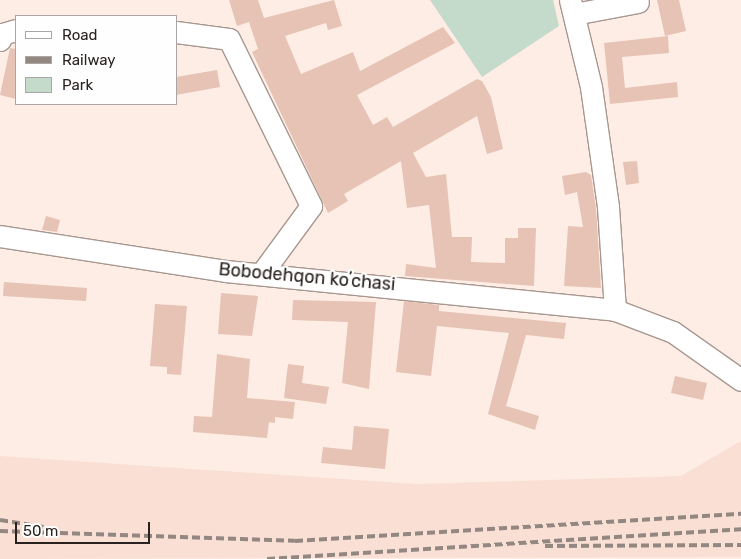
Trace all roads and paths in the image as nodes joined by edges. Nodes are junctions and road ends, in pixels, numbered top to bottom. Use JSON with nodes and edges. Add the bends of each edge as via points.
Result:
{"nodes":[{"id":1,"x":638,"y":2,"type":"dead end"},
{"id":2,"x":572,"y":7,"type":"edge"},
{"id":3,"x":15,"y":30,"type":"edge"},
{"id":4,"x":178,"y":32,"type":"edge"},
{"id":5,"x":0,"y":40,"type":"edge"},
{"id":6,"x":9,"y":237,"type":"edge"},
{"id":7,"x":0,"y":250,"type":"edge"},
{"id":8,"x":262,"y":274,"type":"junction"},
{"id":9,"x":615,"y":310,"type":"junction"},
{"id":10,"x":741,"y":380,"type":"edge"}],
"edges":[{"from":1,"to":2,"type":"street"},
{"from":2,"to":9,"type":"street","via":[[590,88],[608,207]]},
{"from":3,"to":5,"type":"street","via":[[2,34]]},
{"from":4,"to":8,"type":"street","via":[[228,39],[311,206]]},
{"from":6,"to":7,"type":"street"},
{"from":6,"to":8,"type":"street","name":"Bobodehqon koʼchasi"},
{"from":8,"to":9,"type":"street","name":"Bobodehqon koʼchasi"},
{"from":9,"to":10,"type":"street","name":"Bobodehqon koʼchasi","via":[[673,332]]}]}
